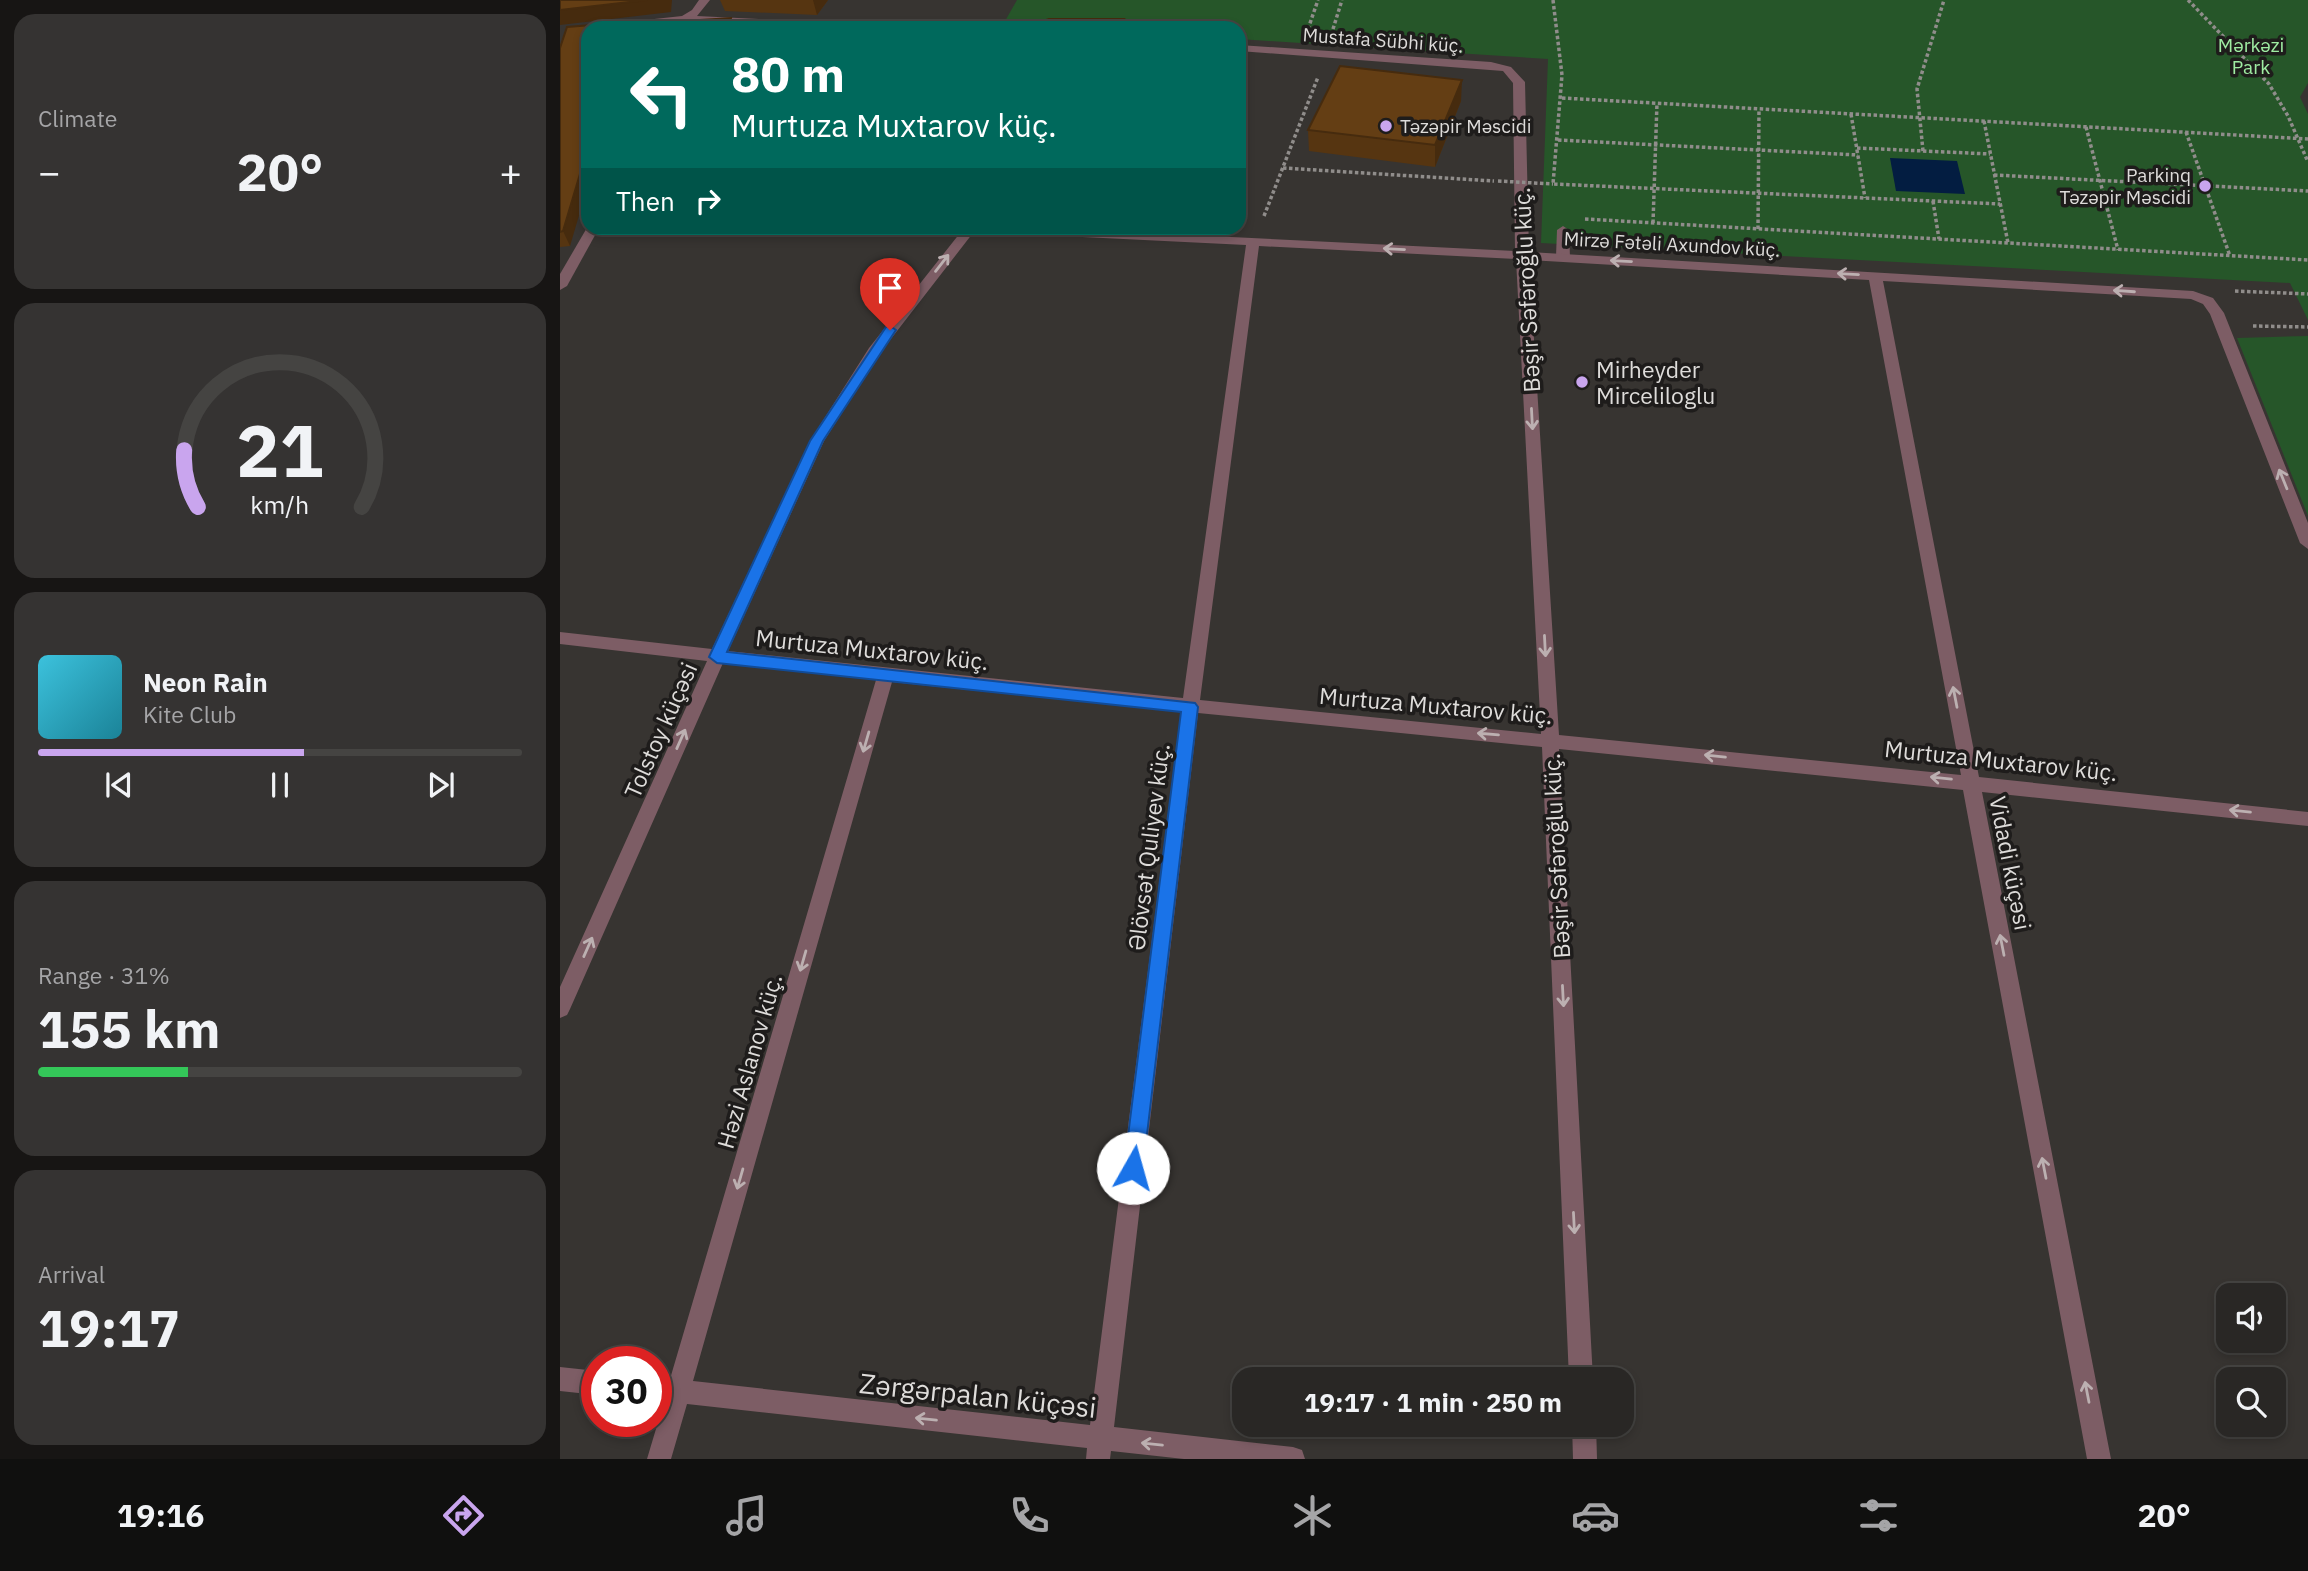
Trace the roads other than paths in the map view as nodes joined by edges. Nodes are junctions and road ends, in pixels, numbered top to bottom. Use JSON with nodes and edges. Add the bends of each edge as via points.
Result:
{"nodes":[{"id":1,"x":705,"y":0,"type":"edge"},
{"id":2,"x":686,"y":19,"type":"junction"},
{"id":3,"x":667,"y":21,"type":"edge"},
{"id":4,"x":682,"y":21,"type":"edge"},
{"id":5,"x":730,"y":21,"type":"edge"},
{"id":6,"x":1246,"y":48,"type":"edge"},
{"id":7,"x":1519,"y":82,"type":"joint"},
{"id":8,"x":1563,"y":230,"type":"dead end"},
{"id":9,"x":588,"y":235,"type":"edge"},
{"id":10,"x":965,"y":235,"type":"edge"},
{"id":11,"x":1108,"y":235,"type":"edge"},
{"id":12,"x":1253,"y":243,"type":"junction"},
{"id":13,"x":1522,"y":255,"type":"junction"},
{"id":14,"x":1563,"y":257,"type":"junction"},
{"id":15,"x":564,"y":272,"type":"edge"},
{"id":16,"x":1875,"y":276,"type":"junction"},
{"id":17,"x":560,"y":286,"type":"edge"},
{"id":18,"x":2308,"y":542,"type":"edge"},
{"id":19,"x":560,"y":638,"type":"edge"},
{"id":20,"x":717,"y":657,"type":"junction"},
{"id":21,"x":885,"y":677,"type":"junction"},
{"id":22,"x":1190,"y":707,"type":"junction"},
{"id":23,"x":1550,"y":740,"type":"junction"},
{"id":24,"x":1971,"y":781,"type":"junction"},
{"id":25,"x":2308,"y":819,"type":"edge"},
{"id":26,"x":560,"y":1009,"type":"edge"},
{"id":27,"x":1580,"y":1367,"type":"edge"},
{"id":28,"x":672,"y":1374,"type":"edge"},
{"id":29,"x":560,"y":1379,"type":"edge"},
{"id":30,"x":581,"y":1381,"type":"edge"},
{"id":31,"x":672,"y":1391,"type":"edge"},
{"id":32,"x":662,"y":1437,"type":"edge"},
{"id":33,"x":1584,"y":1437,"type":"edge"},
{"id":34,"x":1099,"y":1449,"type":"edge"},
{"id":35,"x":659,"y":1459,"type":"edge"},
{"id":36,"x":1293,"y":1459,"type":"edge"},
{"id":37,"x":1585,"y":1459,"type":"edge"},
{"id":38,"x":2099,"y":1459,"type":"edge"}],
"edges":[{"from":1,"to":2,"type":"street"},
{"from":2,"to":3,"type":"street"},
{"from":2,"to":4,"type":"street"},
{"from":2,"to":5,"type":"street"},
{"from":6,"to":7,"type":"street","name":"Mustafa Sübhi küç.","via":[[1491,65],[1507,69]]},
{"from":7,"to":13,"type":"street","name":"Bəşir Səfəroğlu küç."},
{"from":8,"to":14,"type":"street"},
{"from":9,"to":15,"type":"street"},
{"from":20,"to":10,"type":"street","name":"Tolstoy küçəsi","one_way":true,"via":[[817,441],[874,351]]},
{"from":11,"to":12,"type":"street","name":"Mirzə Fətəli Axundov küç."},
{"from":13,"to":12,"type":"street","name":"Mirzə Fətəli Axundov küç.","one_way":true},
{"from":12,"to":22,"type":"street","name":"Əlövsət Quliyev küç."},
{"from":13,"to":14,"type":"street","name":"Mirzə Fətəli Axundov küç."},
{"from":13,"to":23,"type":"street","name":"Bəşir Səfəroğlu küç.","one_way":true},
{"from":16,"to":14,"type":"street","name":"Mirzə Fətəli Axundov küç.","one_way":true},
{"from":15,"to":17,"type":"street"},
{"from":18,"to":16,"type":"street","name":"Mirzə Fətəli Axundov küç.","one_way":true,"via":[[2217,313],[2208,301],[2193,295]]},
{"from":24,"to":16,"type":"street","name":"Vidadi küçəsi","one_way":true},
{"from":19,"to":20,"type":"street","name":"Murtuza Muxtarov küç."},
{"from":20,"to":21,"type":"street","name":"Murtuza Muxtarov küç."},
{"from":26,"to":20,"type":"street","name":"Tolstoy küçəsi","one_way":true},
{"from":21,"to":22,"type":"street","name":"Murtuza Muxtarov küç."},
{"from":21,"to":28,"type":"street","name":"Həzi Aslanov küç.","one_way":true},
{"from":23,"to":22,"type":"street","name":"Murtuza Muxtarov küç.","one_way":true},
{"from":22,"to":34,"type":"street","name":"Əlövsət Quliyev küç."},
{"from":24,"to":23,"type":"street","name":"Murtuza Muxtarov küç.","one_way":true},
{"from":23,"to":27,"type":"street","name":"Bəşir Səfəroğlu küç.","one_way":true},
{"from":25,"to":24,"type":"street","name":"Murtuza Muxtarov küç.","one_way":true},
{"from":38,"to":24,"type":"street","name":"Vidadi küçəsi","one_way":true},
{"from":29,"to":30,"type":"street"},
{"from":34,"to":31,"type":"street","name":"Zərgərpalan küçəsi","one_way":true},
{"from":32,"to":35,"type":"street","name":"Həzi Aslanov küç."},
{"from":33,"to":37,"type":"street"},
{"from":36,"to":34,"type":"street","name":"Zərgərpalan küçəsi","one_way":true}]}
